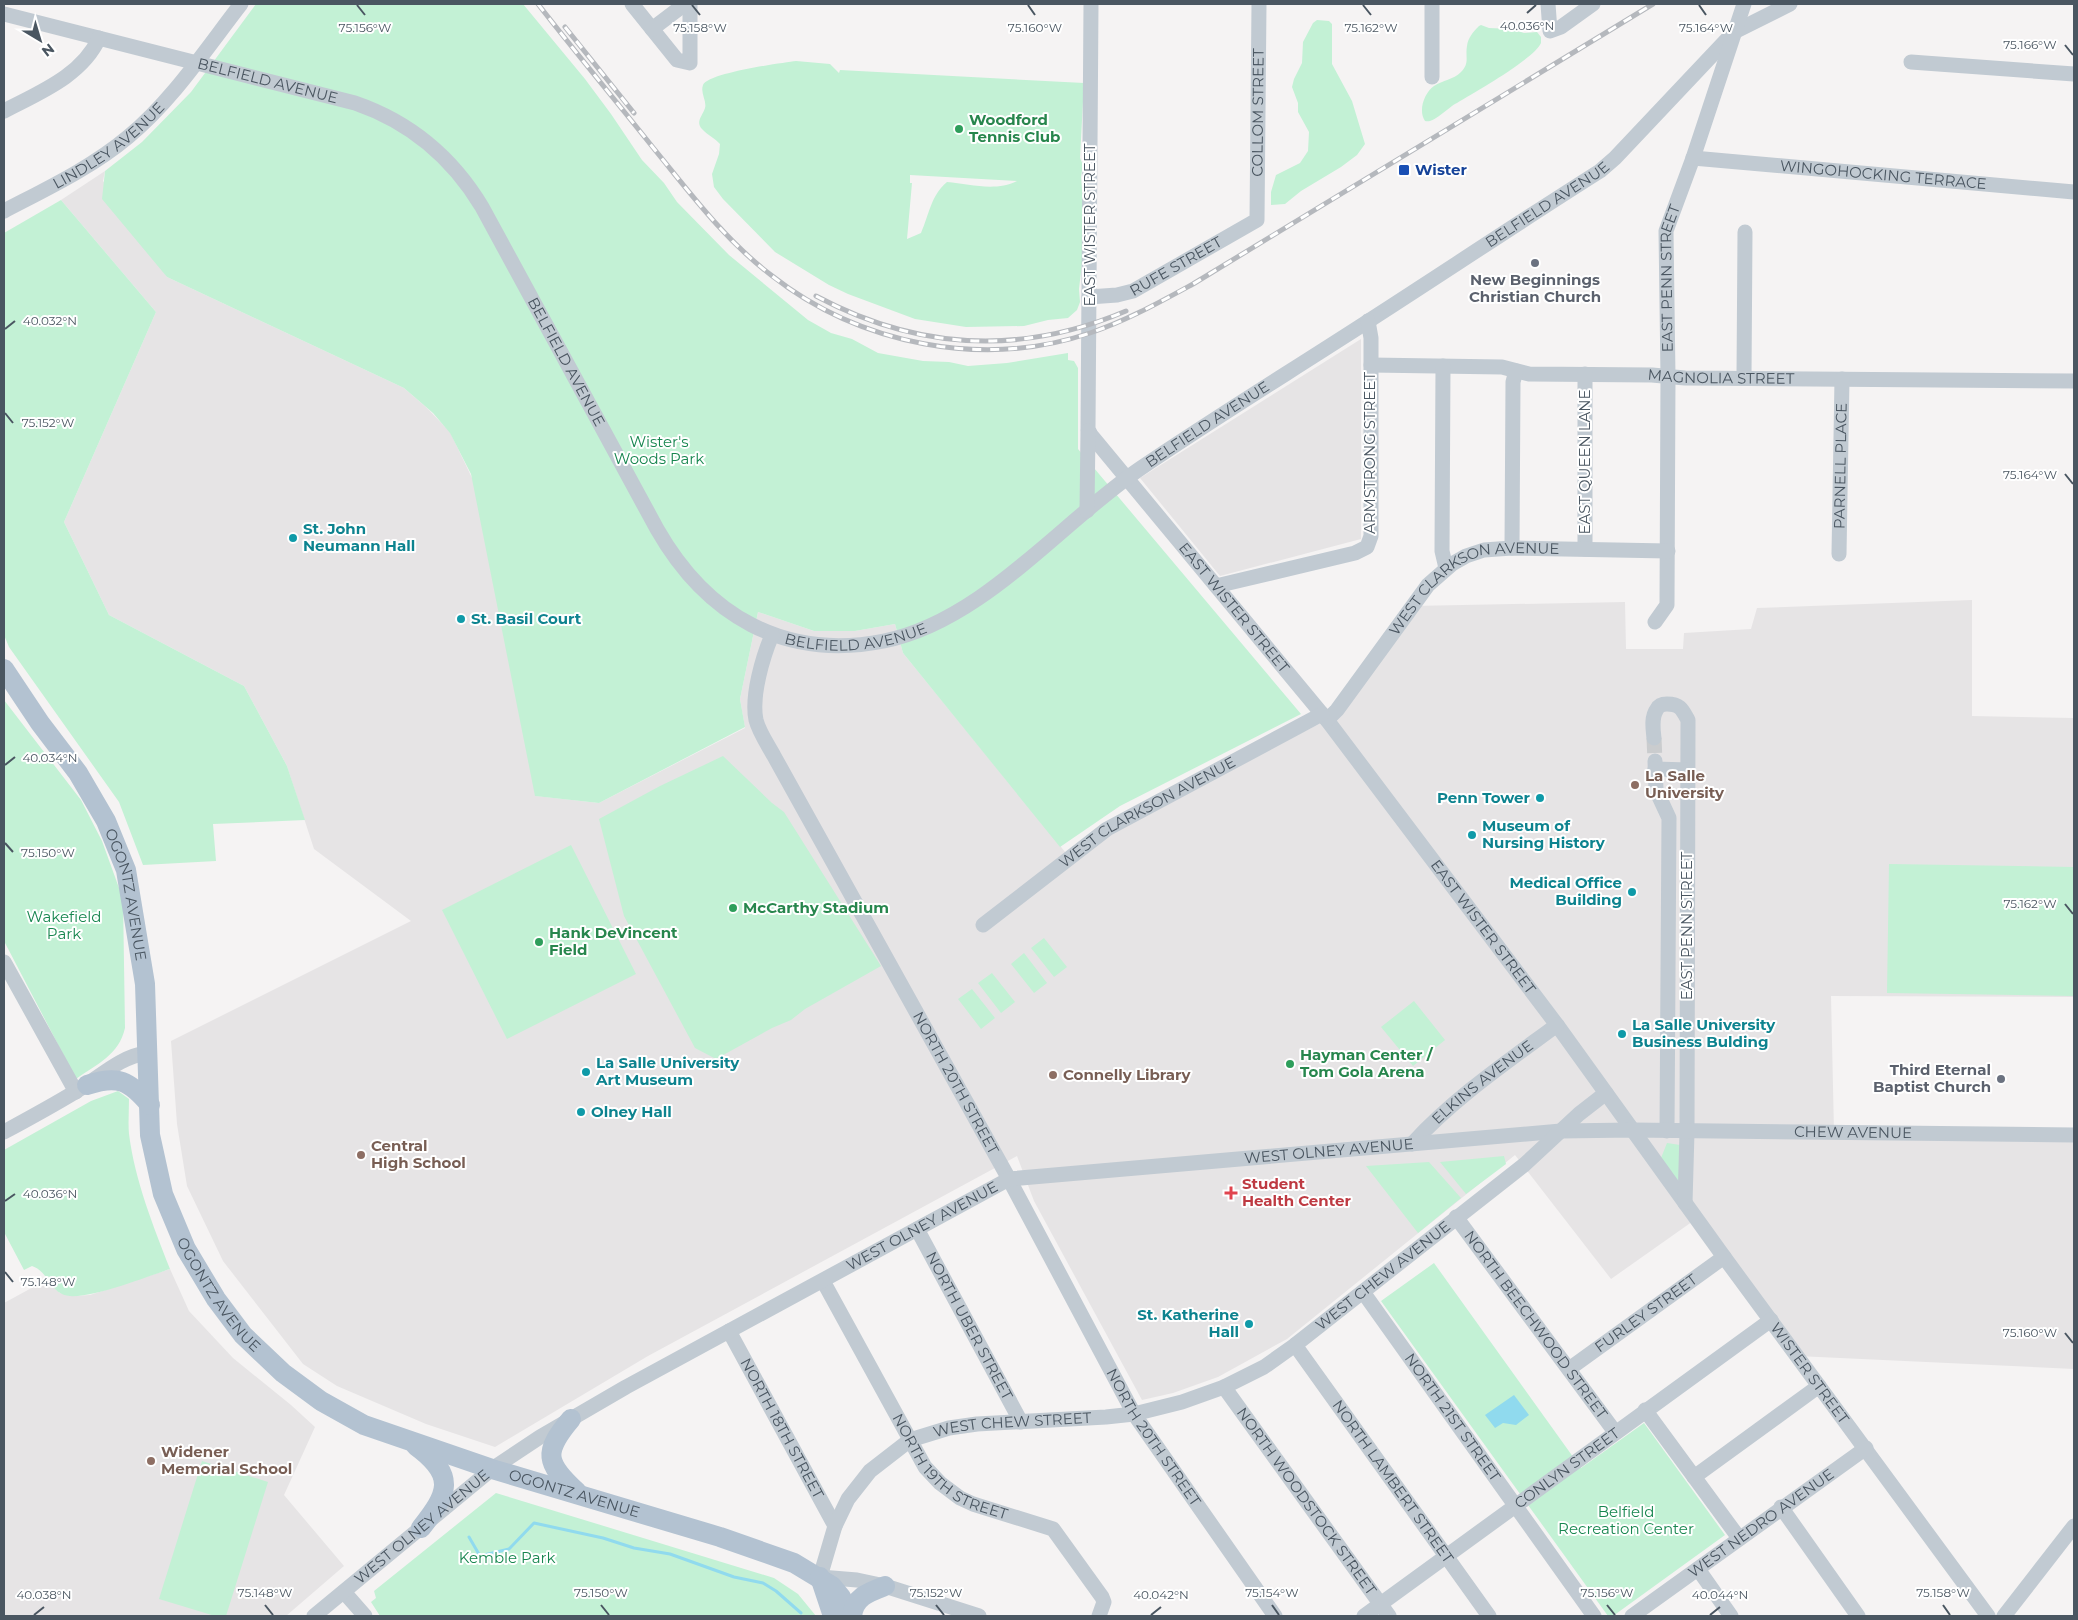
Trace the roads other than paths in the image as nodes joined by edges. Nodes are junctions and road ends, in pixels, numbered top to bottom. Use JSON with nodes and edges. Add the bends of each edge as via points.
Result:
{"nodes":[{"id":1,"x":241,"y":4,"type":"edge"},
{"id":2,"x":632,"y":4,"type":"edge"},
{"id":3,"x":685,"y":4,"type":"edge"},
{"id":4,"x":690,"y":4,"type":"edge"},
{"id":5,"x":1091,"y":4,"type":"edge"},
{"id":6,"x":1258,"y":4,"type":"edge"},
{"id":7,"x":1432,"y":4,"type":"edge"},
{"id":8,"x":1548,"y":4,"type":"edge"},
{"id":9,"x":1593,"y":4,"type":"edge"},
{"id":10,"x":1744,"y":4,"type":"edge"},
{"id":11,"x":1790,"y":4,"type":"edge"},
{"id":12,"x":6,"y":11,"type":"edge"},
{"id":13,"x":652,"y":29,"type":"junction"},
{"id":14,"x":1734,"y":32,"type":"junction"},
{"id":15,"x":99,"y":38,"type":"junction"},
{"id":16,"x":196,"y":62,"type":"junction"},
{"id":17,"x":1910,"y":62,"type":"dead end"},
{"id":18,"x":2074,"y":74,"type":"edge"},
{"id":19,"x":1432,"y":77,"type":"dead end"},
{"id":20,"x":4,"y":111,"type":"edge"},
{"id":21,"x":1693,"y":158,"type":"junction"},
{"id":22,"x":2074,"y":192,"type":"edge"},
{"id":23,"x":4,"y":211,"type":"edge"},
{"id":24,"x":1257,"y":220,"type":"joint"},
{"id":25,"x":1745,"y":232,"type":"dead end"},
{"id":26,"x":1089,"y":297,"type":"junction"},
{"id":27,"x":1368,"y":321,"type":"junction"},
{"id":28,"x":1370,"y":365,"type":"junction"},
{"id":29,"x":1442,"y":366,"type":"junction"},
{"id":30,"x":1516,"y":371,"type":"junction"},
{"id":31,"x":1585,"y":374,"type":"junction"},
{"id":32,"x":1668,"y":376,"type":"junction"},
{"id":33,"x":1744,"y":378,"type":"junction"},
{"id":34,"x":1842,"y":379,"type":"junction"},
{"id":35,"x":2074,"y":380,"type":"edge"},
{"id":36,"x":1088,"y":429,"type":"junction"},
{"id":37,"x":1126,"y":478,"type":"junction"},
{"id":38,"x":1087,"y":511,"type":"junction"},
{"id":39,"x":1512,"y":548,"type":"junction"},
{"id":40,"x":1585,"y":549,"type":"junction"},
{"id":41,"x":1668,"y":551,"type":"junction"},
{"id":42,"x":1839,"y":554,"type":"dead end"},
{"id":43,"x":1446,"y":568,"type":"junction"},
{"id":44,"x":1216,"y":586,"type":"junction"},
{"id":45,"x":1655,"y":622,"type":"dead end"},
{"id":46,"x":772,"y":634,"type":"junction"},
{"id":47,"x":4,"y":669,"type":"edge"},
{"id":48,"x":1324,"y":717,"type":"junction"},
{"id":49,"x":1654,"y":738,"type":"tunnel mouth"},
{"id":50,"x":1688,"y":770,"type":"junction"},
{"id":51,"x":983,"y":924,"type":"dead end"},
{"id":52,"x":4,"y":962,"type":"edge"},
{"id":53,"x":1556,"y":1025,"type":"junction"},
{"id":54,"x":146,"y":1054,"type":"junction"},
{"id":55,"x":82,"y":1089,"type":"junction"},
{"id":56,"x":1606,"y":1093,"type":"junction"},
{"id":57,"x":150,"y":1105,"type":"junction"},
{"id":58,"x":1632,"y":1130,"type":"junction"},
{"id":59,"x":1561,"y":1131,"type":"junction"},
{"id":60,"x":1667,"y":1131,"type":"junction"},
{"id":61,"x":4,"y":1132,"type":"edge"},
{"id":62,"x":1687,"y":1132,"type":"junction"},
{"id":63,"x":2074,"y":1135,"type":"edge"},
{"id":64,"x":1412,"y":1144,"type":"junction"},
{"id":65,"x":1009,"y":1180,"type":"junction"},
{"id":66,"x":1685,"y":1202,"type":"junction"},
{"id":67,"x":1456,"y":1217,"type":"junction"},
{"id":68,"x":917,"y":1229,"type":"junction"},
{"id":69,"x":1724,"y":1257,"type":"junction"},
{"id":70,"x":823,"y":1281,"type":"junction"},
{"id":71,"x":1363,"y":1292,"type":"junction"},
{"id":72,"x":1771,"y":1320,"type":"junction"},
{"id":73,"x":729,"y":1331,"type":"junction"},
{"id":74,"x":1295,"y":1345,"type":"junction"},
{"id":75,"x":1569,"y":1369,"type":"junction"},
{"id":76,"x":1819,"y":1386,"type":"junction"},
{"id":77,"x":1224,"y":1387,"type":"junction"},
{"id":78,"x":1645,"y":1410,"type":"junction"},
{"id":79,"x":1134,"y":1414,"type":"junction"},
{"id":80,"x":571,"y":1419,"type":"junction"},
{"id":81,"x":1021,"y":1422,"type":"junction"},
{"id":82,"x":1615,"y":1432,"type":"junction"},
{"id":83,"x":910,"y":1440,"type":"junction"},
{"id":84,"x":410,"y":1442,"type":"junction"},
{"id":85,"x":1866,"y":1448,"type":"junction"},
{"id":86,"x":492,"y":1469,"type":"junction"},
{"id":87,"x":1694,"y":1476,"type":"junction"},
{"id":88,"x":580,"y":1495,"type":"junction"},
{"id":89,"x":1515,"y":1505,"type":"junction"},
{"id":90,"x":1781,"y":1507,"type":"junction"},
{"id":91,"x":835,"y":1526,"type":"junction"},
{"id":92,"x":2074,"y":1526,"type":"edge"},
{"id":93,"x":420,"y":1528,"type":"junction"},
{"id":94,"x":1739,"y":1538,"type":"junction"},
{"id":95,"x":1446,"y":1556,"type":"junction"},
{"id":96,"x":1698,"y":1568,"type":"junction"},
{"id":97,"x":820,"y":1577,"type":"junction"},
{"id":98,"x":885,"y":1586,"type":"junction"},
{"id":99,"x":344,"y":1592,"type":"junction"},
{"id":100,"x":1384,"y":1610,"type":"edge"},
{"id":101,"x":314,"y":1616,"type":"edge"},
{"id":102,"x":365,"y":1616,"type":"edge"},
{"id":103,"x":833,"y":1616,"type":"edge"},
{"id":104,"x":851,"y":1616,"type":"edge"},
{"id":105,"x":979,"y":1616,"type":"edge"},
{"id":106,"x":1099,"y":1616,"type":"edge"},
{"id":107,"x":1275,"y":1616,"type":"edge"},
{"id":108,"x":1364,"y":1616,"type":"edge"},
{"id":109,"x":1489,"y":1616,"type":"edge"},
{"id":110,"x":1594,"y":1616,"type":"edge"},
{"id":111,"x":1632,"y":1616,"type":"edge"},
{"id":112,"x":1731,"y":1616,"type":"edge"},
{"id":113,"x":1858,"y":1616,"type":"edge"},
{"id":114,"x":1988,"y":1616,"type":"edge"},
{"id":115,"x":2004,"y":1616,"type":"edge"}],
"edges":[{"from":1,"to":16,"type":"street","name":"LINDLEY AVENUE"},
{"from":2,"to":13,"type":"street"},
{"from":3,"to":13,"type":"street"},
{"from":4,"to":13,"type":"street","via":[[690,63],[677,60]]},
{"from":5,"to":26,"type":"street","name":"EAST WISTER STREET"},
{"from":6,"to":24,"type":"street","name":"COLLOM STREET"},
{"from":7,"to":19,"type":"street"},
{"from":8,"to":9,"type":"street","via":[[1550,30],[1561,27]]},
{"from":10,"to":14,"type":"street","name":"EAST PENN STREET"},
{"from":11,"to":14,"type":"street","name":"BELFIELD AVENUE"},
{"from":12,"to":15,"type":"street","name":"BELFIELD AVENUE"},
{"from":14,"to":21,"type":"street","name":"EAST PENN STREET"},
{"from":14,"to":27,"type":"street","name":"BELFIELD AVENUE","via":[[1607,166]]},
{"from":15,"to":16,"type":"street","name":"BELFIELD AVENUE"},
{"from":15,"to":20,"type":"street","via":[[89,56],[66,76]]},
{"from":16,"to":23,"type":"street","name":"LINDLEY AVENUE","via":[[148,118],[109,153]]},
{"from":16,"to":46,"type":"street","name":"BELFIELD AVENUE","via":[[371,108],[412,131],[446,159],[482,207],[675,560],[721,606]]},
{"from":17,"to":18,"type":"street"},
{"from":21,"to":22,"type":"street","name":"WINGOHOCKING TERRACE"},
{"from":21,"to":32,"type":"street","name":"EAST PENN STREET","via":[[1666,231]]},
{"from":24,"to":26,"type":"street","name":"RUFE STREET","via":[[1133,290]]},
{"from":25,"to":33,"type":"street"},
{"from":26,"to":36,"type":"street","name":"EAST WISTER STREET"},
{"from":27,"to":28,"type":"street","name":"ARMSTRONG STREET"},
{"from":27,"to":37,"type":"street","name":"BELFIELD AVENUE"},
{"from":28,"to":29,"type":"street","name":"MAGNOLIA STREET"},
{"from":28,"to":44,"type":"street","name":"ARMSTRONG STREET","via":[[1368,547],[1355,553]]},
{"from":29,"to":30,"type":"street","name":"MAGNOLIA STREET","via":[[1502,367]]},
{"from":29,"to":43,"type":"street","via":[[1442,551]]},
{"from":30,"to":31,"type":"street","name":"MAGNOLIA STREET"},
{"from":30,"to":39,"type":"street","via":[[1513,388]]},
{"from":31,"to":32,"type":"street","name":"MAGNOLIA STREET"},
{"from":31,"to":40,"type":"street","name":"EAST QUEEN LANE"},
{"from":32,"to":33,"type":"street","name":"MAGNOLIA STREET"},
{"from":32,"to":41,"type":"street","name":"EAST PENN STREET"},
{"from":33,"to":34,"type":"street","name":"MAGNOLIA STREET"},
{"from":34,"to":35,"type":"street","name":"MAGNOLIA STREET"},
{"from":34,"to":42,"type":"street","name":"PARNELL PLACE"},
{"from":36,"to":37,"type":"street","name":"EAST WISTER STREET"},
{"from":36,"to":38,"type":"street"},
{"from":37,"to":38,"type":"street","name":"BELFIELD AVENUE"},
{"from":37,"to":44,"type":"street","name":"EAST WISTER STREET"},
{"from":38,"to":46,"type":"street","name":"BELFIELD AVENUE","via":[[983,594],[913,633],[847,646],[815,644]]},
{"from":39,"to":40,"type":"street","name":"WEST CLARKSON AVENUE"},
{"from":39,"to":43,"type":"street","name":"WEST CLARKSON AVENUE","via":[[1479,552]]},
{"from":40,"to":41,"type":"street","name":"WEST CLARKSON AVENUE"},
{"from":41,"to":45,"type":"street","name":"EAST PENN STREET","via":[[1667,605]]},
{"from":43,"to":48,"type":"street","name":"WEST CLARKSON AVENUE","via":[[1428,585],[1337,710]]},
{"from":44,"to":48,"type":"street","name":"EAST WISTER STREET"},
{"from":46,"to":65,"type":"street","name":"NORTH 20TH STREET","via":[[763,657],[756,694],[756,720]]},
{"from":47,"to":54,"type":"main road","name":"OGONTZ AVENUE","via":[[78,773],[106,821],[126,870],[145,984]]},
{"from":48,"to":51,"type":"street","name":"WEST CLARKSON AVENUE","via":[[1107,829]]},
{"from":48,"to":53,"type":"street","name":"EAST WISTER STREET"},
{"from":49,"to":50,"type":"street","name":"EAST PENN STREET","via":[[1653,722],[1657,709],[1663,704],[1681,707],[1688,720]]},
{"from":50,"to":60,"type":"street","name":"EAST PENN STREET","via":[[1655,765],[1656,790],[1669,818]]},
{"from":50,"to":62,"type":"street","name":"EAST PENN STREET"},
{"from":52,"to":55,"type":"street"},
{"from":53,"to":56,"type":"street","name":"EAST WISTER STREET"},
{"from":53,"to":64,"type":"street","name":"ELKINS AVENUE","via":[[1428,1126]]},
{"from":54,"to":55,"type":"street","via":[[128,1058]]},
{"from":54,"to":57,"type":"main road","name":"OGONTZ AVENUE"},
{"from":55,"to":57,"type":"main road","via":[[100,1081],[123,1081]]},
{"from":55,"to":61,"type":"street"},
{"from":56,"to":58,"type":"street","name":"EAST WISTER STREET"},
{"from":56,"to":59,"type":"street","name":"WEST CHEW AVENUE"},
{"from":57,"to":84,"type":"main road","name":"OGONTZ AVENUE","via":[[150,1135],[163,1194],[186,1249],[216,1299],[243,1335],[283,1373],[322,1401],[364,1425]]},
{"from":58,"to":59,"type":"street","name":"WEST OLNEY AVENUE"},
{"from":58,"to":60,"type":"street","name":"CHEW AVENUE"},
{"from":58,"to":66,"type":"street","name":"WISTER STREET"},
{"from":59,"to":64,"type":"street","name":"WEST OLNEY AVENUE"},
{"from":59,"to":67,"type":"street","name":"WEST CHEW AVENUE","via":[[1524,1165]]},
{"from":60,"to":62,"type":"street","name":"CHEW AVENUE"},
{"from":62,"to":63,"type":"street","name":"CHEW AVENUE"},
{"from":62,"to":66,"type":"street","name":"EAST PENN STREET"},
{"from":64,"to":65,"type":"street","name":"WEST OLNEY AVENUE"},
{"from":65,"to":68,"type":"street","name":"WEST OLNEY AVENUE"},
{"from":65,"to":79,"type":"street","name":"NORTH 20TH STREET"},
{"from":66,"to":69,"type":"street","name":"WISTER STREET"},
{"from":67,"to":71,"type":"street","name":"WEST CHEW AVENUE"},
{"from":67,"to":75,"type":"street","name":"NORTH BEECHWOOD STREET"},
{"from":68,"to":70,"type":"street","name":"WEST OLNEY AVENUE"},
{"from":68,"to":81,"type":"street","name":"NORTH UBER STREET"},
{"from":69,"to":72,"type":"street","name":"WISTER STREET"},
{"from":69,"to":75,"type":"street","name":"FURLEY STREET"},
{"from":70,"to":73,"type":"street","name":"WEST OLNEY AVENUE"},
{"from":70,"to":83,"type":"street","name":"NORTH 19TH STREET"},
{"from":71,"to":74,"type":"street","name":"WEST CHEW AVENUE"},
{"from":71,"to":89,"type":"street","name":"NORTH 21ST STREET"},
{"from":72,"to":76,"type":"street","name":"WISTER STREET"},
{"from":72,"to":78,"type":"street","name":"CONLYN STREET"},
{"from":73,"to":80,"type":"street","name":"WEST OLNEY AVENUE"},
{"from":73,"to":91,"type":"street","name":"NORTH 18TH STREET"},
{"from":74,"to":77,"type":"street","name":"WEST CHEW AVENUE"},
{"from":74,"to":95,"type":"street","name":"NORTH LAMBERT STREET"},
{"from":75,"to":82,"type":"street","name":"NORTH BEECHWOOD STREET"},
{"from":76,"to":85,"type":"street","name":"WISTER STREET"},
{"from":76,"to":87,"type":"street"},
{"from":77,"to":79,"type":"street","name":"WEST CHEW AVENUE"},
{"from":77,"to":100,"type":"street","name":"NORTH WOODSTOCK STREET"},
{"from":78,"to":82,"type":"street","name":"CONLYN STREET"},
{"from":78,"to":87,"type":"street"},
{"from":79,"to":81,"type":"street","name":"WEST CHEW STREET"},
{"from":79,"to":107,"type":"street","name":"NORTH 20TH STREET"},
{"from":80,"to":86,"type":"street","name":"WEST OLNEY AVENUE"},
{"from":80,"to":88,"type":"main road","via":[[555,1441],[552,1457],[558,1475]]},
{"from":81,"to":83,"type":"street","name":"WEST CHEW STREET","via":[[949,1428]]},
{"from":82,"to":89,"type":"street","name":"CONLYN STREET"},
{"from":83,"to":91,"type":"street","name":"WEST CHEW STREET","via":[[870,1471],[848,1499]]},
{"from":83,"to":106,"type":"street","name":"NORTH 19TH STREET","via":[[925,1467],[960,1498],[1053,1529],[1102,1597],[1104,1602]]},
{"from":84,"to":86,"type":"main road","name":"OGONTZ AVENUE"},
{"from":84,"to":93,"type":"main road","via":[[441,1472],[445,1486],[439,1504]]},
{"from":85,"to":90,"type":"street","name":"WEST NEDRO AVENUE"},
{"from":85,"to":114,"type":"street","name":"WISTER STREET"},
{"from":86,"to":88,"type":"main road","name":"OGONTZ AVENUE"},
{"from":86,"to":93,"type":"street","name":"WEST OLNEY AVENUE"},
{"from":87,"to":94,"type":"street"},
{"from":88,"to":97,"type":"main road","name":"OGONTZ AVENUE","via":[[775,1556]]},
{"from":89,"to":95,"type":"street","name":"CONLYN STREET"},
{"from":89,"to":110,"type":"street","name":"NORTH 21ST STREET"},
{"from":90,"to":94,"type":"street","name":"WEST NEDRO AVENUE"},
{"from":90,"to":113,"type":"street"},
{"from":91,"to":97,"type":"street","name":"WEST CHEW STREET"},
{"from":92,"to":115,"type":"street"},
{"from":93,"to":99,"type":"street","name":"WEST OLNEY AVENUE"},
{"from":94,"to":96,"type":"street","name":"WEST NEDRO AVENUE"},
{"from":95,"to":100,"type":"street","name":"CONLYN STREET"},
{"from":95,"to":109,"type":"street","name":"NORTH LAMBERT STREET"},
{"from":96,"to":111,"type":"street","name":"WEST NEDRO AVENUE"},
{"from":96,"to":112,"type":"street"},
{"from":97,"to":98,"type":"street"},
{"from":97,"to":103,"type":"main road"},
{"from":97,"to":104,"type":"main road","name":"OGONTZ AVENUE","via":[[837,1592]]},
{"from":98,"to":104,"type":"main road","via":[[857,1601]]},
{"from":98,"to":105,"type":"street"},
{"from":99,"to":101,"type":"street","name":"WEST OLNEY AVENUE"},
{"from":99,"to":102,"type":"street"},
{"from":100,"to":108,"type":"street","name":"CONLYN STREET"}]}
